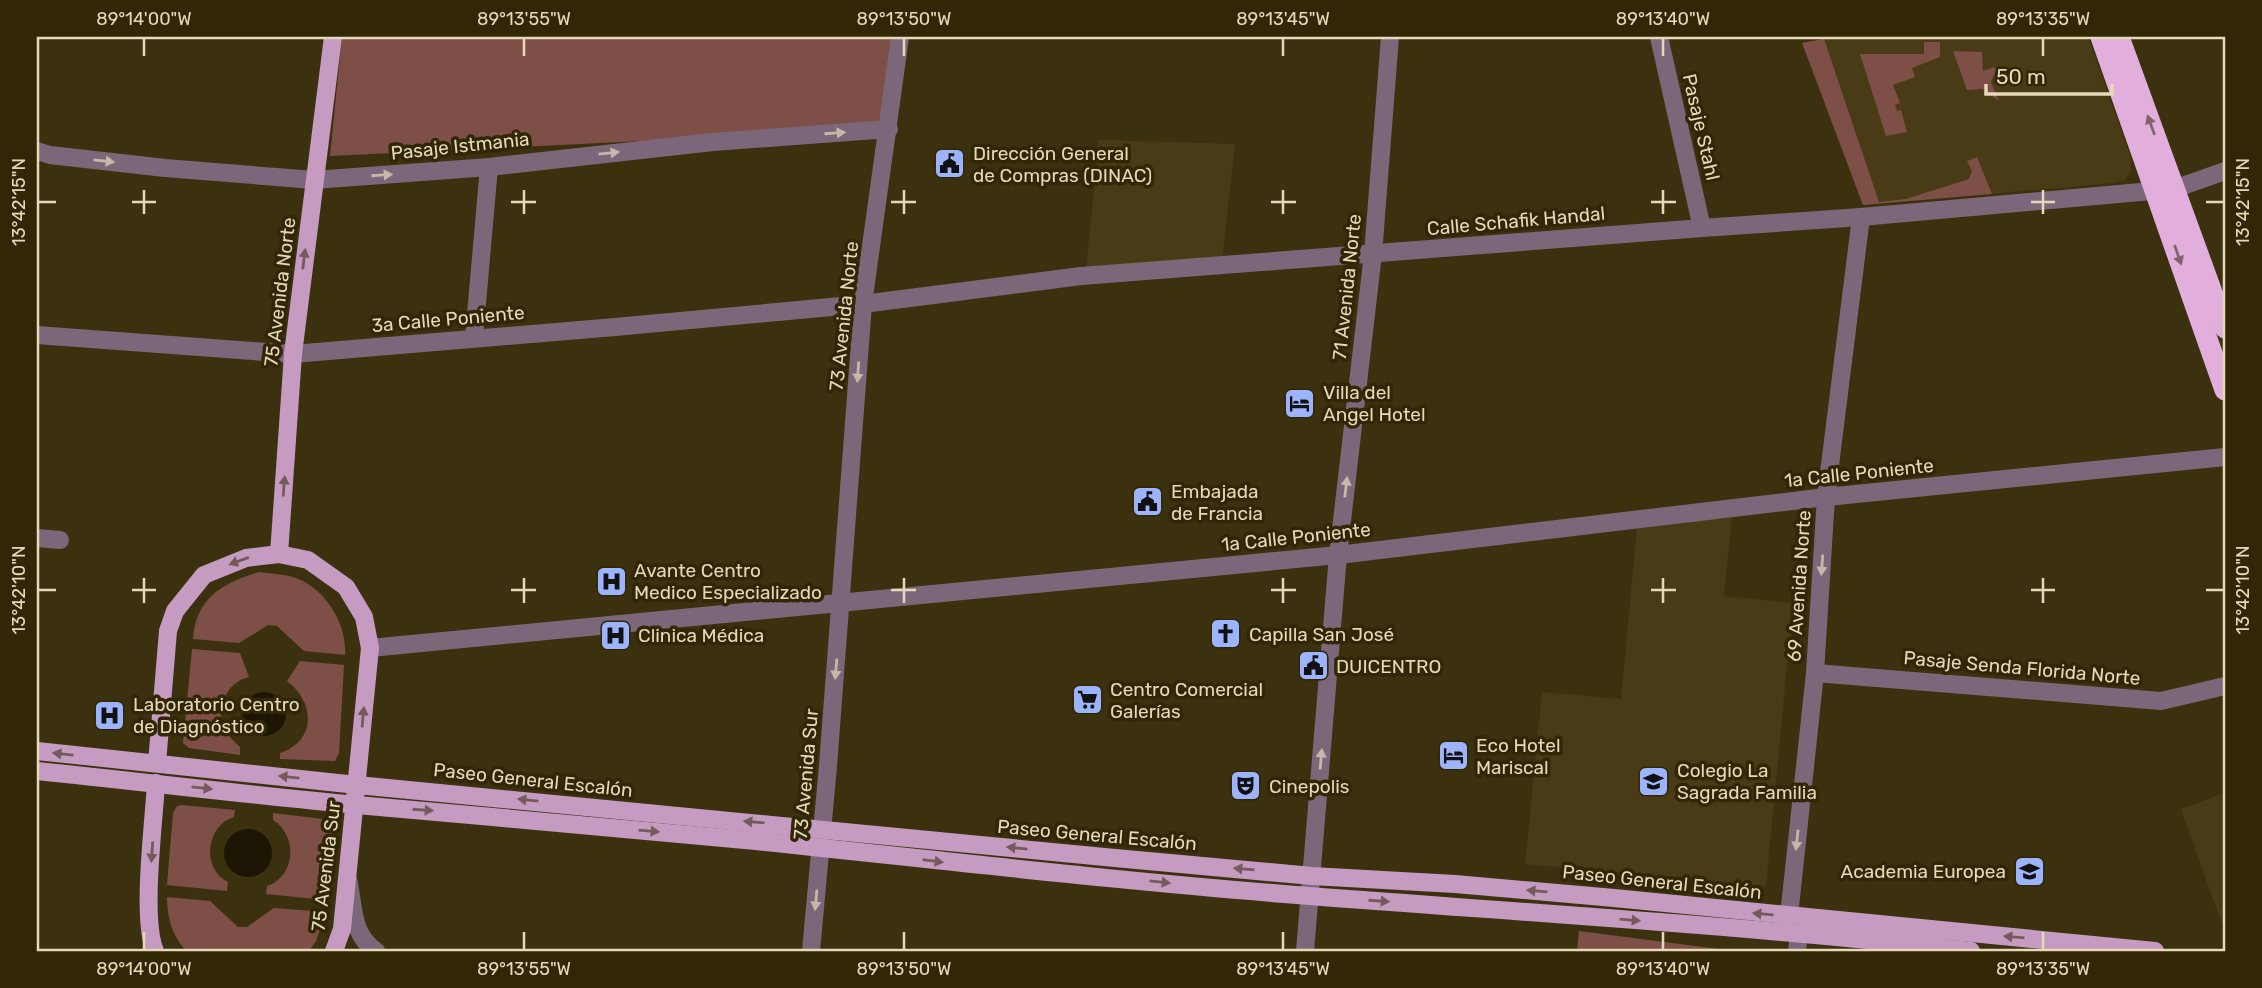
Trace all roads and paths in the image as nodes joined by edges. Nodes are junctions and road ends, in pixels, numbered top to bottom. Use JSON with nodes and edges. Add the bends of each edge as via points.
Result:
{"nodes":[{"id":1,"x":333,"y":37,"type":"edge"},
{"id":2,"x":900,"y":37,"type":"edge"},
{"id":3,"x":1390,"y":37,"type":"edge"},
{"id":4,"x":1659,"y":37,"type":"edge"},
{"id":5,"x":2101,"y":37,"type":"edge"},
{"id":6,"x":2119,"y":37,"type":"edge"},
{"id":7,"x":889,"y":129,"type":"junction"},
{"id":8,"x":37,"y":151,"type":"edge"},
{"id":9,"x":489,"y":167,"type":"junction"},
{"id":10,"x":2225,"y":171,"type":"edge"},
{"id":11,"x":314,"y":180,"type":"junction"},
{"id":12,"x":2165,"y":190,"type":"junction"},
{"id":13,"x":1861,"y":218,"type":"junction"},
{"id":14,"x":1702,"y":228,"type":"junction"},
{"id":15,"x":1373,"y":254,"type":"junction"},
{"id":16,"x":863,"y":304,"type":"junction"},
{"id":17,"x":2225,"y":328,"type":"edge"},
{"id":18,"x":37,"y":335,"type":"edge"},
{"id":19,"x":474,"y":337,"type":"junction"},
{"id":20,"x":293,"y":354,"type":"junction"},
{"id":21,"x":2225,"y":390,"type":"edge"},
{"id":22,"x":2225,"y":457,"type":"edge"},
{"id":23,"x":1826,"y":497,"type":"junction"},
{"id":24,"x":37,"y":538,"type":"edge"},
{"id":25,"x":61,"y":540,"type":"dead end"},
{"id":26,"x":279,"y":554,"type":"junction"},
{"id":27,"x":1338,"y":555,"type":"junction"},
{"id":28,"x":841,"y":601,"type":"junction"},
{"id":29,"x":370,"y":648,"type":"junction"},
{"id":30,"x":1815,"y":673,"type":"junction"},
{"id":31,"x":2225,"y":686,"type":"edge"},
{"id":32,"x":37,"y":751,"type":"edge"},
{"id":33,"x":157,"y":763,"type":"junction"},
{"id":34,"x":37,"y":771,"type":"edge"},
{"id":35,"x":156,"y":783,"type":"junction"},
{"id":36,"x":357,"y":785,"type":"junction"},
{"id":37,"x":355,"y":805,"type":"junction"},
{"id":38,"x":822,"y":828,"type":"junction"},
{"id":39,"x":820,"y":849,"type":"junction"},
{"id":40,"x":1312,"y":876,"type":"junction"},
{"id":41,"x":347,"y":878,"type":"junction"},
{"id":42,"x":1311,"y":896,"type":"junction"},
{"id":43,"x":1789,"y":916,"type":"junction"},
{"id":44,"x":1798,"y":942,"type":"edge"},
{"id":45,"x":155,"y":951,"type":"edge"},
{"id":46,"x":334,"y":951,"type":"edge"},
{"id":47,"x":376,"y":951,"type":"edge"},
{"id":48,"x":811,"y":951,"type":"edge"},
{"id":49,"x":1305,"y":951,"type":"edge"},
{"id":50,"x":1971,"y":951,"type":"edge"},
{"id":51,"x":2155,"y":951,"type":"edge"}],
"edges":[{"from":1,"to":11,"type":"main road","name":"75 Avenida Norte"},
{"from":2,"to":7,"type":"street","name":"73 Avenida Norte"},
{"from":3,"to":15,"type":"street","name":"71 Avenida Norte"},
{"from":4,"to":14,"type":"street","name":"Pasaje Stahl"},
{"from":5,"to":12,"type":"highway"},
{"from":12,"to":6,"type":"highway","one_way":true},
{"from":9,"to":7,"type":"street","name":"Pasaje Istmania","one_way":true,"via":[[713,142]]},
{"from":7,"to":16,"type":"street","name":"73 Avenida Norte"},
{"from":8,"to":11,"type":"street","name":"Pasaje Istmania","one_way":true},
{"from":11,"to":9,"type":"street","name":"Pasaje Istmania","one_way":true},
{"from":9,"to":19,"type":"street"},
{"from":10,"to":12,"type":"street","name":"Calle Schafik Handal"},
{"from":20,"to":11,"type":"main road","name":"75 Avenida Norte","one_way":true},
{"from":12,"to":13,"type":"street","name":"Calle Schafik Handal"},
{"from":12,"to":17,"type":"highway"},
{"from":12,"to":21,"type":"highway","one_way":true},
{"from":13,"to":14,"type":"street","name":"Calle Schafik Handal"},
{"from":13,"to":23,"type":"street","name":"69 Avenida Norte"},
{"from":14,"to":15,"type":"street","name":"Calle Schafik Handal"},
{"from":15,"to":16,"type":"street","name":"Calle Schafik Handal","via":[[1081,276]]},
{"from":27,"to":15,"type":"street","name":"71 Avenida Norte","one_way":true},
{"from":16,"to":19,"type":"street","name":"3a Calle Poniente"},
{"from":16,"to":28,"type":"street","name":"73 Avenida Norte","one_way":true},
{"from":18,"to":20,"type":"street","name":"3a Calle Poniente"},
{"from":19,"to":20,"type":"street","name":"3a Calle Poniente"},
{"from":26,"to":20,"type":"main road","name":"75 Avenida Norte","one_way":true},
{"from":22,"to":23,"type":"street","name":"1a Calle Poniente"},
{"from":23,"to":27,"type":"street","name":"1a Calle Poniente"},
{"from":23,"to":30,"type":"street","name":"69 Avenida Norte","one_way":true},
{"from":24,"to":25,"type":"street"},
{"from":26,"to":29,"type":"main road","via":[[308,560],[346,587],[364,617]]},
{"from":26,"to":33,"type":"main road","one_way":true,"via":[[246,558],[204,575],[175,611],[168,631]]},
{"from":27,"to":28,"type":"street","name":"1a Calle Poniente"},
{"from":40,"to":27,"type":"street","name":"71 Avenida Norte","one_way":true},
{"from":28,"to":29,"type":"street","name":"1a Calle Poniente"},
{"from":28,"to":38,"type":"street","name":"73 Avenida Sur","one_way":true},
{"from":36,"to":29,"type":"main road","one_way":true},
{"from":30,"to":31,"type":"street","name":"Pasaje Senda Florida Norte","via":[[2161,701]]},
{"from":30,"to":43,"type":"street","name":"69 Avenida Norte","one_way":true},
{"from":33,"to":32,"type":"main road","name":"Paseo General Escalón","one_way":true},
{"from":36,"to":33,"type":"main road","name":"Paseo General Escalón","one_way":true},
{"from":34,"to":35,"type":"main road","name":"Paseo General Escalón"},
{"from":35,"to":37,"type":"main road","name":"Paseo General Escalón","one_way":true},
{"from":35,"to":45,"type":"main road","one_way":true,"via":[[149,897]]},
{"from":36,"to":37,"type":"main road","name":"75 Avenida Sur"},
{"from":38,"to":36,"type":"main road","name":"Paseo General Escalón","one_way":true},
{"from":37,"to":39,"type":"main road","name":"Paseo General Escalón","one_way":true},
{"from":37,"to":41,"type":"main road","name":"75 Avenida Sur"},
{"from":38,"to":39,"type":"street","name":"73 Avenida Sur"},
{"from":40,"to":38,"type":"main road","name":"Paseo General Escalón","one_way":true},
{"from":39,"to":42,"type":"main road","name":"Paseo General Escalón","one_way":true},
{"from":39,"to":48,"type":"street","name":"73 Avenida Sur","one_way":true},
{"from":40,"to":42,"type":"street","name":"71 Avenida Norte"},
{"from":43,"to":40,"type":"main road","name":"Paseo General Escalón","one_way":true,"via":[[1528,890]]},
{"from":41,"to":46,"type":"main road","name":"75 Avenida Sur","via":[[342,929]]},
{"from":41,"to":47,"type":"street","via":[[356,925]]},
{"from":42,"to":44,"type":"main road","name":"Paseo General Escalón","one_way":true,"via":[[1455,905]]},
{"from":42,"to":49,"type":"street","name":"71 Avenida Norte"},
{"from":51,"to":43,"type":"main road","name":"Paseo General Escalón","one_way":true},
{"from":44,"to":50,"type":"main road","name":"Paseo General Escalón"}]}
